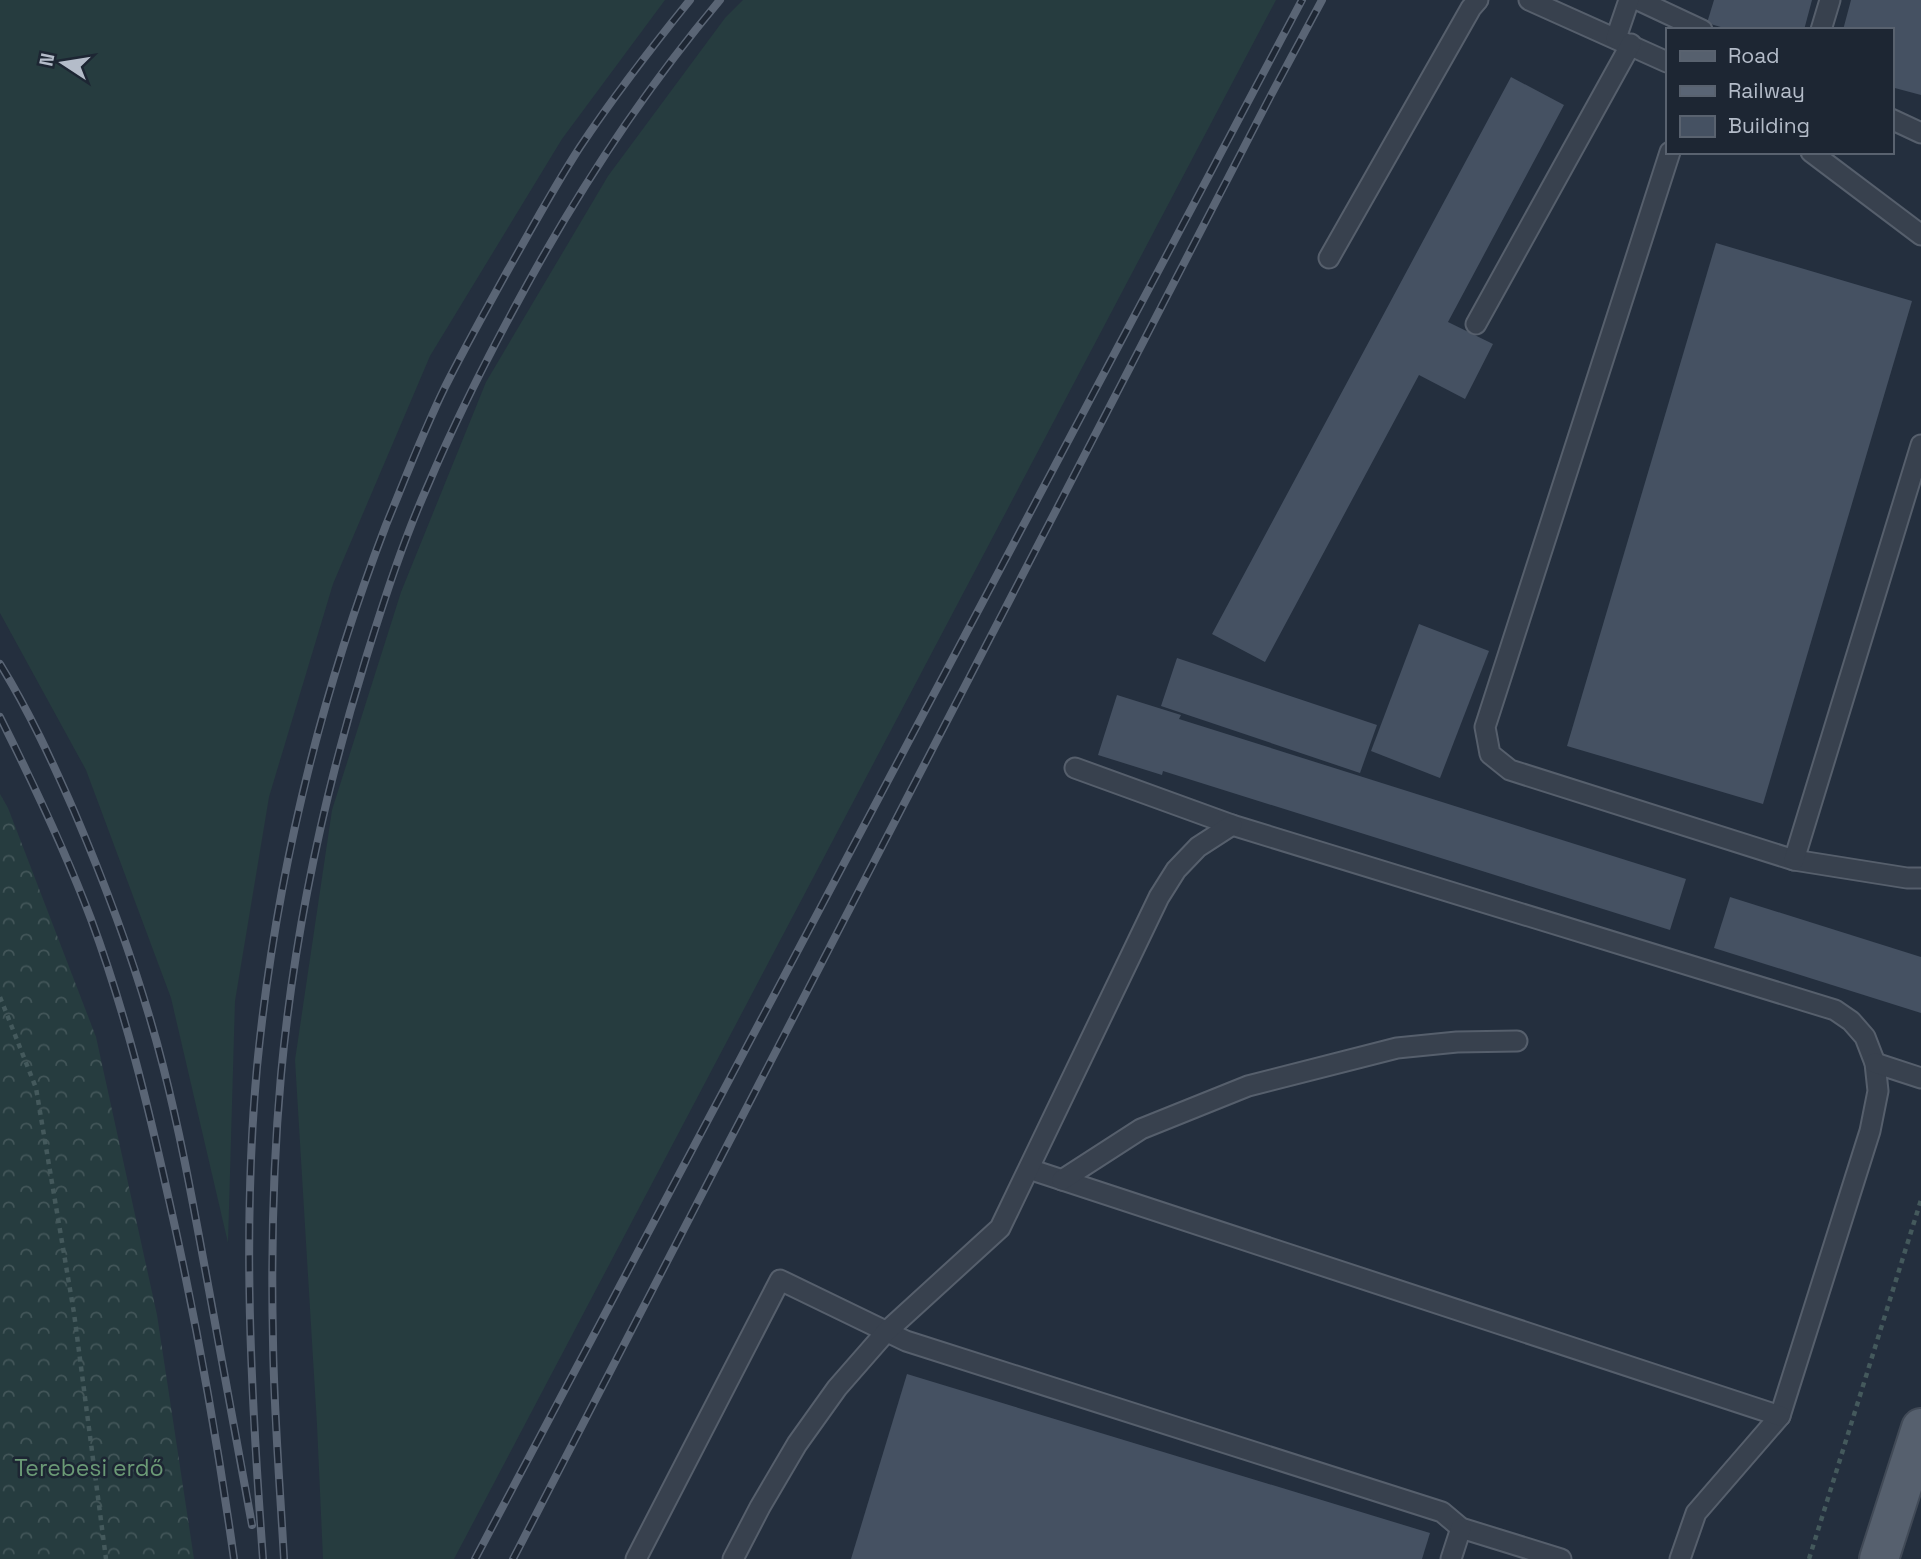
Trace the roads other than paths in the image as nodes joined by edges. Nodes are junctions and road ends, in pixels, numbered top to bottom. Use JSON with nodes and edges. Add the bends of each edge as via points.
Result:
{"nodes":[{"id":1,"x":1478,"y":0,"type":"edge"},
{"id":2,"x":1529,"y":0,"type":"edge"},
{"id":3,"x":1629,"y":0,"type":"edge"},
{"id":4,"x":1638,"y":0,"type":"edge"},
{"id":5,"x":1830,"y":0,"type":"edge"},
{"id":6,"x":1698,"y":28,"type":"edge"},
{"id":7,"x":1822,"y":28,"type":"edge"},
{"id":8,"x":1623,"y":41,"type":"junction"},
{"id":9,"x":1666,"y":61,"type":"edge"},
{"id":10,"x":1893,"y":120,"type":"edge"},
{"id":11,"x":1921,"y":133,"type":"edge"},
{"id":12,"x":1669,"y":154,"type":"edge"},
{"id":13,"x":1814,"y":154,"type":"edge"},
{"id":14,"x":1921,"y":235,"type":"edge"},
{"id":15,"x":1329,"y":258,"type":"dead end"},
{"id":16,"x":1476,"y":324,"type":"dead end"},
{"id":17,"x":1921,"y":445,"type":"edge"},
{"id":18,"x":1075,"y":768,"type":"dead end"},
{"id":19,"x":1233,"y":825,"type":"junction"},
{"id":20,"x":1794,"y":860,"type":"junction"},
{"id":21,"x":1921,"y":878,"type":"edge"},
{"id":22,"x":1517,"y":1041,"type":"dead end"},
{"id":23,"x":1875,"y":1063,"type":"junction"},
{"id":24,"x":1921,"y":1078,"type":"edge"},
{"id":25,"x":1029,"y":1169,"type":"junction"},
{"id":26,"x":1062,"y":1180,"type":"junction"},
{"id":27,"x":886,"y":1332,"type":"junction"},
{"id":28,"x":1780,"y":1416,"type":"junction"},
{"id":29,"x":1921,"y":1427,"type":"edge"},
{"id":30,"x":1461,"y":1528,"type":"junction"},
{"id":31,"x":636,"y":1559,"type":"edge"},
{"id":32,"x":733,"y":1559,"type":"edge"},
{"id":33,"x":1451,"y":1559,"type":"edge"},
{"id":34,"x":1561,"y":1559,"type":"edge"},
{"id":35,"x":1680,"y":1559,"type":"edge"},
{"id":36,"x":1879,"y":1559,"type":"edge"}],
"edges":[{"from":1,"to":15,"type":"lane"},
{"from":2,"to":8,"type":"lane"},
{"from":3,"to":8,"type":"lane"},
{"from":4,"to":6,"type":"lane"},
{"from":5,"to":7,"type":"lane"},
{"from":8,"to":9,"type":"lane"},
{"from":8,"to":16,"type":"lane"},
{"from":10,"to":11,"type":"lane"},
{"from":12,"to":20,"type":"lane","via":[[1485,727],[1490,754],[1510,770]]},
{"from":13,"to":14,"type":"lane"},
{"from":17,"to":20,"type":"lane"},
{"from":18,"to":19,"type":"lane"},
{"from":19,"to":23,"type":"lane","via":[[1835,1010],[1866,1037]]},
{"from":19,"to":25,"type":"lane","via":[[1198,847],[1159,897]]},
{"from":20,"to":21,"type":"lane"},
{"from":22,"to":26,"type":"lane","via":[[1397,1048],[1248,1086],[1141,1129]]},
{"from":23,"to":24,"type":"lane"},
{"from":23,"to":28,"type":"lane","via":[[1878,1091],[1870,1131]]},
{"from":25,"to":26,"type":"lane"},
{"from":25,"to":27,"type":"lane","via":[[1000,1228]]},
{"from":26,"to":28,"type":"lane"},
{"from":27,"to":30,"type":"lane","via":[[1442,1512]]},
{"from":27,"to":31,"type":"lane","via":[[780,1280]]},
{"from":27,"to":32,"type":"lane","via":[[836,1388],[797,1444]]},
{"from":28,"to":35,"type":"lane","via":[[1696,1513]]},
{"from":29,"to":36,"type":"main road"},
{"from":30,"to":33,"type":"lane"},
{"from":30,"to":34,"type":"lane"}]}
